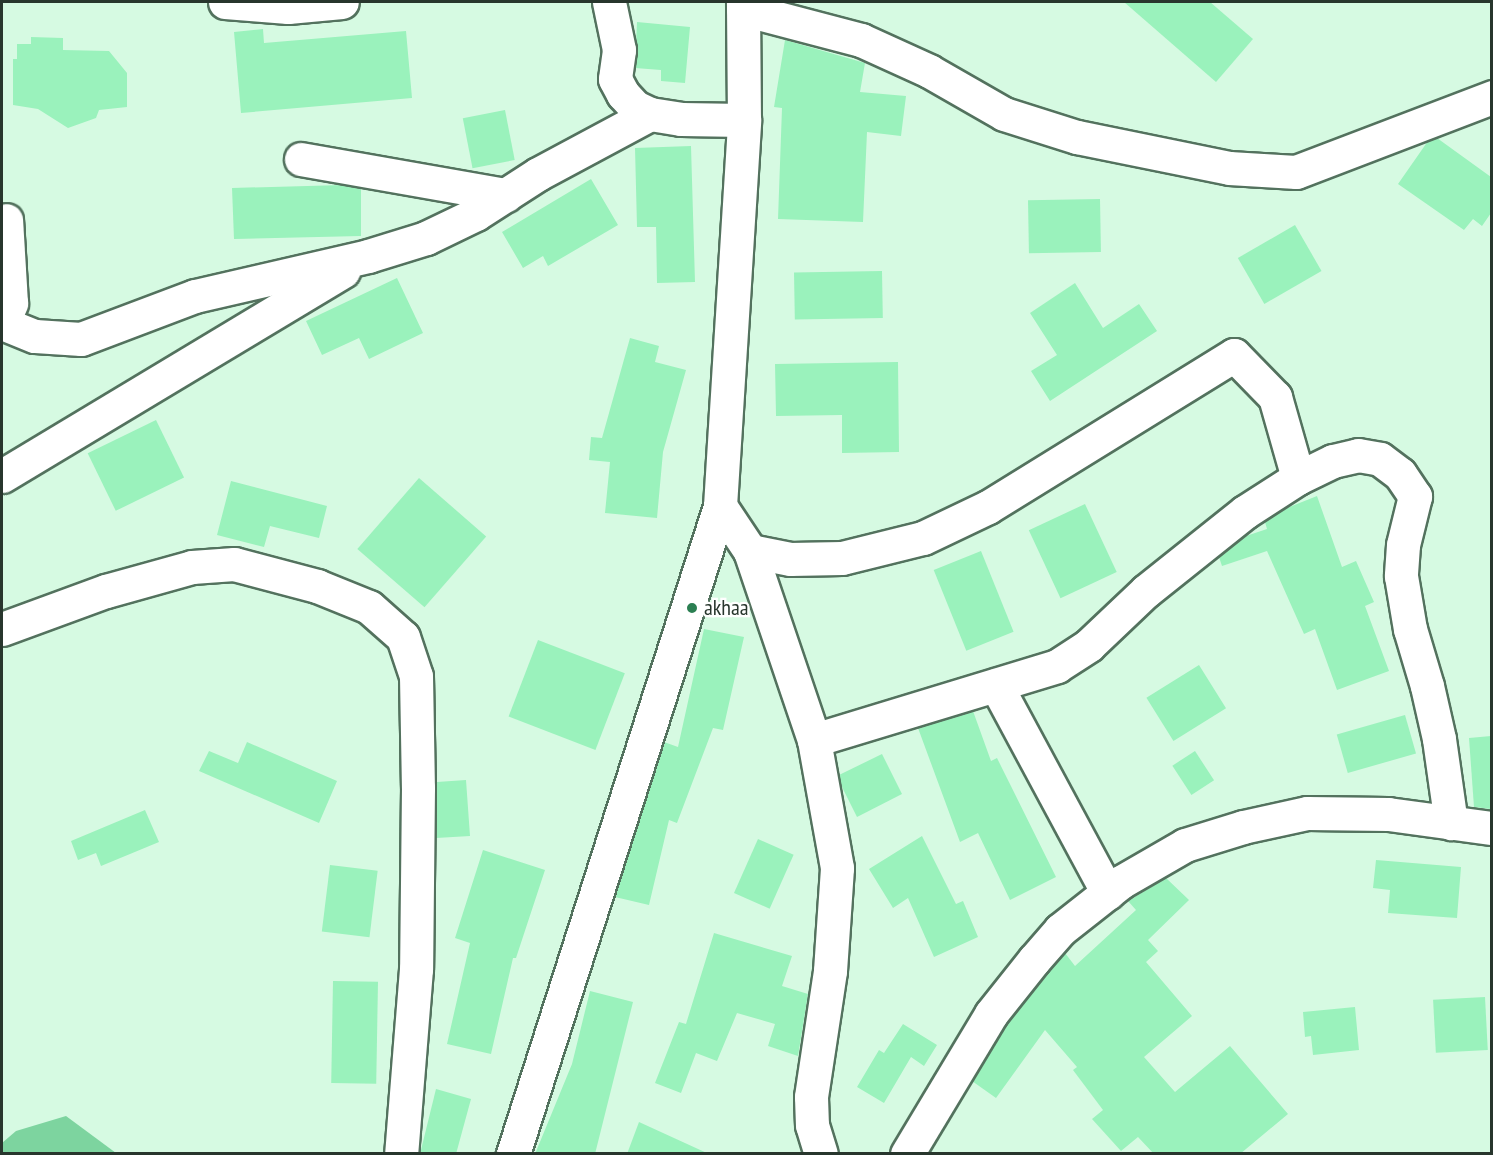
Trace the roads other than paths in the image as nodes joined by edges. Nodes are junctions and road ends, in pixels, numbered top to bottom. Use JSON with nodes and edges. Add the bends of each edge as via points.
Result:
{"nodes":[{"id":1,"x":225,"y":2,"type":"edge"},
{"id":2,"x":342,"y":2,"type":"edge"},
{"id":3,"x":609,"y":2,"type":"edge"},
{"id":4,"x":743,"y":5,"type":"edge"},
{"id":5,"x":1491,"y":97,"type":"edge"},
{"id":6,"x":650,"y":114,"type":"junction"},
{"id":7,"x":744,"y":120,"type":"junction"},
{"id":8,"x":301,"y":159,"type":"dead end"},
{"id":9,"x":506,"y":195,"type":"junction"},
{"id":10,"x":6,"y":220,"type":"dead end"},
{"id":11,"x":368,"y":256,"type":"junction"},
{"id":12,"x":2,"y":323,"type":"edge"},
{"id":13,"x":2,"y":476,"type":"edge"},
{"id":14,"x":1298,"y":478,"type":"junction"},
{"id":15,"x":720,"y":506,"type":"junction"},
{"id":16,"x":750,"y":551,"type":"junction"},
{"id":17,"x":2,"y":629,"type":"edge"},
{"id":18,"x":996,"y":685,"type":"junction"},
{"id":19,"x":814,"y":740,"type":"junction"},
{"id":20,"x":1450,"y":823,"type":"junction"},
{"id":21,"x":1491,"y":828,"type":"edge"},
{"id":22,"x":1108,"y":893,"type":"junction"},
{"id":23,"x":401,"y":1154,"type":"edge"},
{"id":24,"x":513,"y":1154,"type":"edge"},
{"id":25,"x":821,"y":1154,"type":"edge"},
{"id":26,"x":907,"y":1154,"type":"edge"}],
"edges":[{"from":1,"to":2,"type":"street","via":[[288,7]]},
{"from":3,"to":6,"type":"street","via":[[620,50],[615,79],[635,107]]},
{"from":4,"to":5,"type":"street","via":[[861,40],[929,71],[1004,114],[1077,138],[1229,168],[1296,172]]},
{"from":4,"to":7,"type":"street"},
{"from":6,"to":7,"type":"street","via":[[681,119]]},
{"from":6,"to":9,"type":"street"},
{"from":7,"to":15,"type":"street"},
{"from":8,"to":9,"type":"street"},
{"from":9,"to":11,"type":"street","via":[[426,238]]},
{"from":10,"to":12,"type":"street","via":[[10,303]]},
{"from":11,"to":12,"type":"street","via":[[195,296],[81,339],[35,336]]},
{"from":11,"to":13,"type":"street"},
{"from":14,"to":16,"type":"street","via":[[1275,398],[1234,356],[998,501],[923,538],[842,558],[790,559]]},
{"from":14,"to":18,"type":"street","via":[[1190,553],[1089,645],[1056,666]]},
{"from":14,"to":20,"type":"street","via":[[1333,461],[1358,455],[1380,459],[1400,474],[1415,496],[1403,545],[1401,576],[1410,629],[1439,739]]},
{"from":15,"to":16,"type":"street"},
{"from":15,"to":24,"type":"street"},
{"from":16,"to":19,"type":"street"},
{"from":17,"to":23,"type":"street","via":[[106,591],[192,567],[234,564],[317,586],[369,607],[403,637],[416,676],[418,788],[416,969]]},
{"from":18,"to":19,"type":"street"},
{"from":18,"to":22,"type":"street"},
{"from":19,"to":25,"type":"street","via":[[837,868],[830,971],[811,1097],[812,1125]]},
{"from":20,"to":21,"type":"street"},
{"from":20,"to":22,"type":"street","via":[[1388,814],[1307,813],[1185,845]]},
{"from":22,"to":26,"type":"street","via":[[1060,930],[991,1014]]}]}
